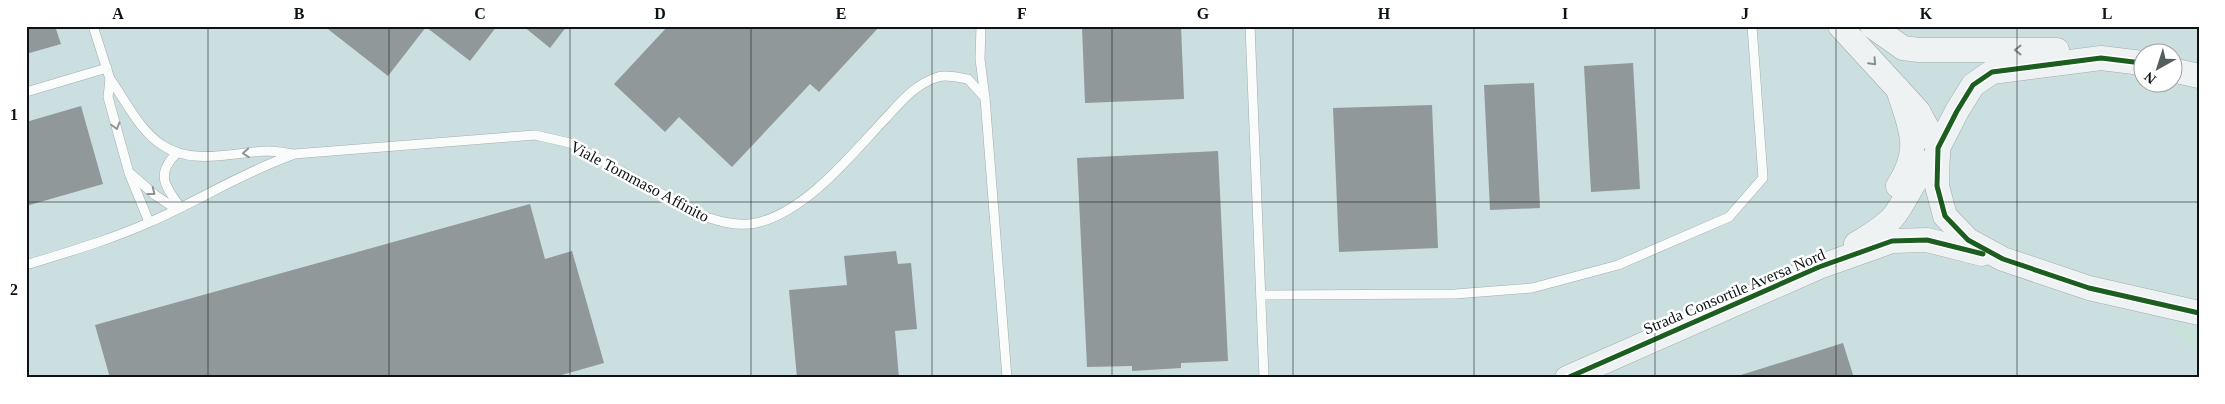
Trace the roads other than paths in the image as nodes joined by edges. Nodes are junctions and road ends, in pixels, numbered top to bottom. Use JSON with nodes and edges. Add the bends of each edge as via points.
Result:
{"nodes":[{"id":1,"x":94,"y":26,"type":"edge"},
{"id":2,"x":981,"y":26,"type":"edge"},
{"id":3,"x":1250,"y":26,"type":"edge"},
{"id":4,"x":1752,"y":26,"type":"edge"},
{"id":5,"x":1840,"y":26,"type":"edge"},
{"id":6,"x":1872,"y":26,"type":"edge"},
{"id":7,"x":2101,"y":58,"type":"junction"},
{"id":8,"x":2132,"y":62,"type":"edge"},
{"id":9,"x":106,"y":68,"type":"junction"},
{"id":10,"x":2182,"y":72,"type":"edge"},
{"id":11,"x":2199,"y":76,"type":"edge"},
{"id":12,"x":110,"y":79,"type":"junction"},
{"id":13,"x":1898,"y":89,"type":"junction"},
{"id":14,"x":26,"y":92,"type":"edge"},
{"id":15,"x":985,"y":98,"type":"junction"},
{"id":16,"x":1938,"y":152,"type":"junction"},
{"id":17,"x":177,"y":153,"type":"junction"},
{"id":18,"x":294,"y":154,"type":"junction"},
{"id":19,"x":129,"y":172,"type":"junction"},
{"id":20,"x":178,"y":208,"type":"junction"},
{"id":21,"x":149,"y":222,"type":"junction"},
{"id":22,"x":1872,"y":233,"type":"junction"},
{"id":23,"x":2003,"y":260,"type":"junction"},
{"id":24,"x":26,"y":265,"type":"edge"},
{"id":25,"x":1819,"y":266,"type":"junction"},
{"id":26,"x":1261,"y":295,"type":"junction"},
{"id":27,"x":2199,"y":313,"type":"edge"},
{"id":28,"x":1007,"y":378,"type":"edge"},
{"id":29,"x":1264,"y":378,"type":"edge"},
{"id":30,"x":1567,"y":378,"type":"edge"}],
"edges":[{"from":1,"to":9,"type":"lane"},
{"from":2,"to":15,"type":"lane","via":[[980,59]]},
{"from":3,"to":26,"type":"lane"},
{"from":4,"to":26,"type":"lane","via":[[1763,178],[1729,217],[1618,264],[1532,288],[1455,294]]},
{"from":5,"to":13,"type":"street","one_way":true},
{"from":7,"to":6,"type":"street","one_way":true,"via":[[2056,50],[1903,48]]},
{"from":7,"to":8,"type":"street"},
{"from":7,"to":16,"type":"street","via":[[1992,72],[1973,85]]},
{"from":9,"to":12,"type":"lane"},
{"from":9,"to":14,"type":"lane"},
{"from":10,"to":11,"type":"street"},
{"from":12,"to":17,"type":"lane","name":"Viale Tommaso Affinito","via":[[146,129],[162,145]]},
{"from":12,"to":19,"type":"lane","one_way":true,"via":[[108,98]]},
{"from":13,"to":16,"type":"street","via":[[1918,111]]},
{"from":13,"to":22,"type":"street","via":[[1914,140],[1911,162]]},
{"from":15,"to":18,"type":"lane","name":"Viale Tommaso Affinito","via":[[968,80],[940,76],[915,88],[839,168],[803,199],[780,214],[755,223],[723,223],[700,215],[570,143],[535,135]]},
{"from":15,"to":28,"type":"lane"},
{"from":16,"to":22,"type":"street","name":"Strada Consortile Aversa Nord","via":[[1893,216],[1881,229]]},
{"from":16,"to":23,"type":"street","via":[[1937,186],[1946,216],[1968,240]]},
{"from":18,"to":17,"type":"lane","name":"Viale Tommaso Affinito","one_way":true,"via":[[269,151],[196,156]]},
{"from":17,"to":20,"type":"lane","via":[[168,161],[164,177]]},
{"from":18,"to":20,"type":"lane","name":"Viale Tommaso Affinito","via":[[258,167]]},
{"from":19,"to":20,"type":"lane","one_way":true,"via":[[155,195]]},
{"from":19,"to":21,"type":"lane"},
{"from":20,"to":21,"type":"lane","name":"Viale Tommaso Affinito"},
{"from":21,"to":24,"type":"lane","name":"Viale Tommaso Affinito"},
{"from":22,"to":25,"type":"street","name":"Strada Consortile Aversa Nord"},
{"from":23,"to":25,"type":"street","name":"Strada Consortile Aversa Nord","via":[[1926,240],[1892,242]]},
{"from":23,"to":27,"type":"street","via":[[2089,288]]},
{"from":25,"to":30,"type":"street","name":"Strada Consortile Aversa Nord"},
{"from":26,"to":29,"type":"lane"}]}
